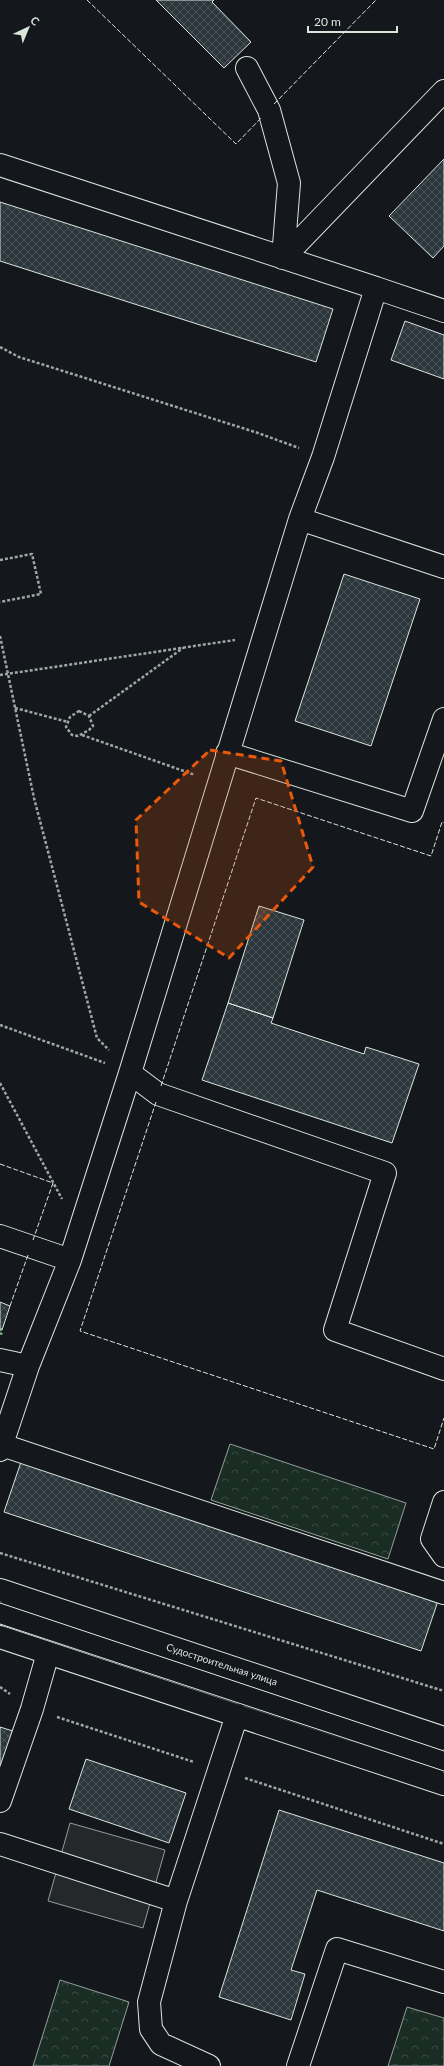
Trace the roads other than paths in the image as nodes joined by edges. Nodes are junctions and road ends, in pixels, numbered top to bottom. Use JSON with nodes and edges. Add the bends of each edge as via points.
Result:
{"nodes":[{"id":1,"x":247,"y":68,"type":"dead end"},
{"id":2,"x":444,"y":91,"type":"edge"},
{"id":3,"x":0,"y":165,"type":"edge"},
{"id":4,"x":283,"y":258,"type":"junction"},
{"id":5,"x":376,"y":288,"type":"junction"},
{"id":6,"x":444,"y":310,"type":"edge"},
{"id":7,"x":300,"y":519,"type":"junction"},
{"id":8,"x":444,"y":567,"type":"edge"},
{"id":9,"x":444,"y":719,"type":"edge"},
{"id":10,"x":227,"y":753,"type":"junction"},
{"id":11,"x":130,"y":1073,"type":"junction"},
{"id":12,"x":0,"y":1236,"type":"edge"},
{"id":13,"x":70,"y":1260,"type":"junction"},
{"id":14,"x":0,"y":1360,"type":"edge"},
{"id":15,"x":28,"y":1366,"type":"junction"},
{"id":16,"x":444,"y":1368,"type":"edge"},
{"id":17,"x":1,"y":1447,"type":"edge"},
{"id":18,"x":444,"y":1502,"type":"edge"},
{"id":19,"x":444,"y":1556,"type":"edge"},
{"id":20,"x":0,"y":1590,"type":"edge"},
{"id":21,"x":444,"y":1593,"type":"edge"},
{"id":22,"x":0,"y":1614,"type":"edge"},
{"id":23,"x":0,"y":1637,"type":"edge"},
{"id":24,"x":48,"y":1653,"type":"junction"},
{"id":25,"x":237,"y":1715,"type":"junction"},
{"id":26,"x":444,"y":1738,"type":"edge"},
{"id":27,"x":444,"y":1761,"type":"edge"},
{"id":28,"x":444,"y":1784,"type":"edge"},
{"id":29,"x":0,"y":1801,"type":"edge"},
{"id":30,"x":0,"y":1844,"type":"edge"},
{"id":31,"x":176,"y":1901,"type":"junction"},
{"id":32,"x":444,"y":1982,"type":"edge"},
{"id":33,"x":209,"y":2066,"type":"edge"},
{"id":34,"x":298,"y":2066,"type":"edge"}],
"edges":[{"from":1,"to":4,"type":"street","via":[[269,110],[289,183]]},
{"from":2,"to":4,"type":"street"},
{"from":3,"to":4,"type":"street"},
{"from":4,"to":5,"type":"street"},
{"from":5,"to":6,"type":"street"},
{"from":5,"to":7,"type":"street","via":[[323,457]]},
{"from":7,"to":8,"type":"street"},
{"from":7,"to":10,"type":"street"},
{"from":9,"to":10,"type":"street","via":[[412,811]]},
{"from":10,"to":11,"type":"street"},
{"from":11,"to":13,"type":"street"},
{"from":11,"to":16,"type":"street","via":[[158,1094],[385,1173],[335,1330]]},
{"from":12,"to":13,"type":"street"},
{"from":13,"to":15,"type":"street"},
{"from":14,"to":15,"type":"street"},
{"from":15,"to":17,"type":"street"},
{"from":17,"to":21,"type":"street"},
{"from":18,"to":19,"type":"street","via":[[432,1538]]},
{"from":20,"to":26,"type":"street","name":"Судостроительная улица"},
{"from":22,"to":27,"type":"street"},
{"from":23,"to":24,"type":"street"},
{"from":24,"to":25,"type":"street"},
{"from":24,"to":29,"type":"street","via":[[32,1709]]},
{"from":25,"to":28,"type":"street"},
{"from":25,"to":31,"type":"street"},
{"from":30,"to":31,"type":"street"},
{"from":31,"to":33,"type":"street","via":[[149,2002],[151,2029],[161,2044]]},
{"from":32,"to":34,"type":"street","via":[[337,1949]]}]}
